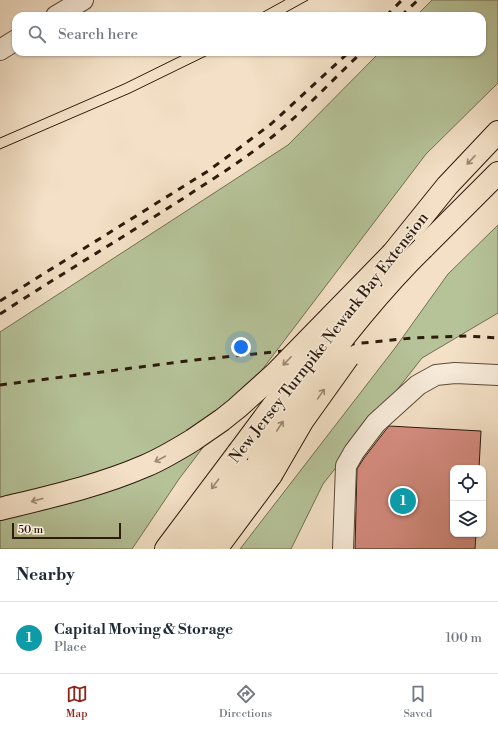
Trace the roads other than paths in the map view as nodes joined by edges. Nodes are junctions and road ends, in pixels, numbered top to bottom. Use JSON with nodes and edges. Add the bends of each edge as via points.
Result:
{"nodes":[{"id":1,"x":83,"y":0,"type":"edge"},
{"id":2,"x":63,"y":12,"type":"edge"},
{"id":3,"x":12,"y":42,"type":"edge"},
{"id":4,"x":0,"y":50,"type":"edge"},
{"id":5,"x":498,"y":132,"type":"edge"},
{"id":6,"x":498,"y":173,"type":"edge"},
{"id":7,"x":393,"y":253,"type":"junction"},
{"id":8,"x":498,"y":375,"type":"edge"},
{"id":9,"x":265,"y":467,"type":"junction"},
{"id":10,"x":0,"y":509,"type":"edge"},
{"id":11,"x":166,"y":549,"type":"edge"},
{"id":12,"x":191,"y":549,"type":"edge"},
{"id":13,"x":216,"y":549,"type":"edge"},
{"id":14,"x":343,"y":549,"type":"edge"}],
"edges":[{"from":1,"to":2,"type":"street"},
{"from":3,"to":4,"type":"street"},
{"from":5,"to":7,"type":"highway","name":"New Jersey Turnpike Newark Bay Extension","one_way":true,"via":[[447,186]]},
{"from":9,"to":6,"type":"highway","name":"New Jersey Turnpike Newark Bay Extension","one_way":true,"bridge":true,"via":[[294,403],[352,328],[393,279],[422,257],[469,202]]},
{"from":7,"to":10,"type":"highway","one_way":true,"bridge":true,"via":[[276,373],[237,408],[193,440],[147,466],[118,477]]},
{"from":7,"to":11,"type":"highway","name":"New Jersey Turnpike Newark Bay Extension","one_way":true,"bridge":true,"via":[[323,339]]},
{"from":8,"to":14,"type":"street","via":[[436,375],[418,385],[376,423],[346,466]]},
{"from":9,"to":12,"type":"highway","name":"New Jersey Turnpike Newark Bay Extension"},
{"from":9,"to":13,"type":"highway"}]}
